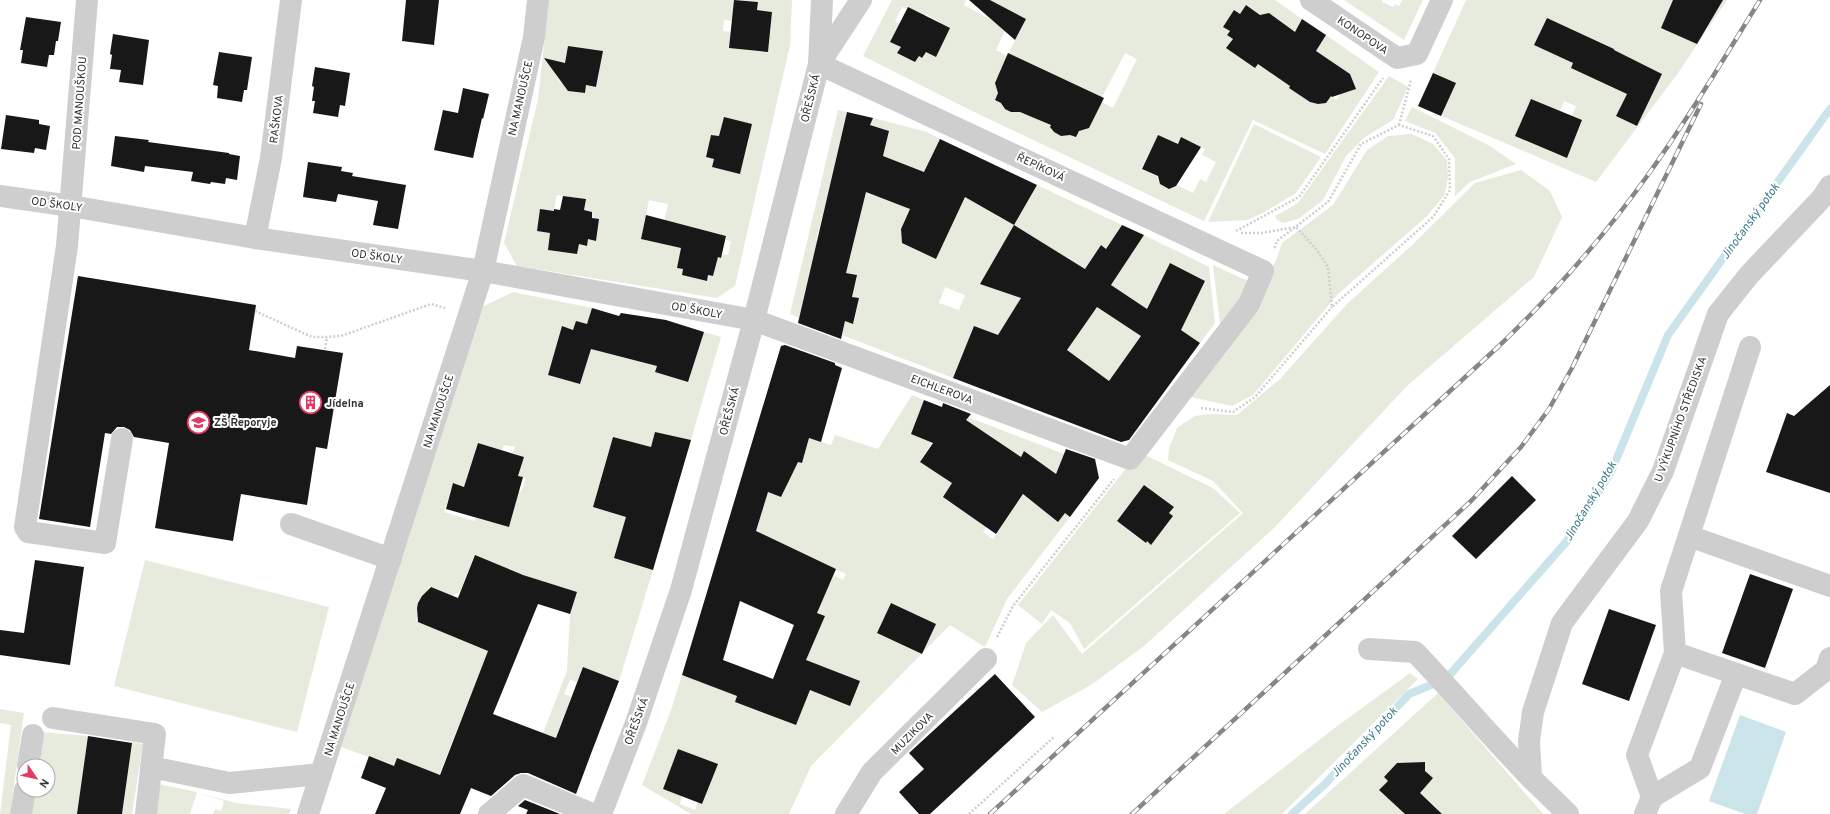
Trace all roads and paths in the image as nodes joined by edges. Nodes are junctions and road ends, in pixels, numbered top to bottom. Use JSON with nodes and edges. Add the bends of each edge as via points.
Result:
{"nodes":[{"id":1,"x":87,"y":0,"type":"edge"},
{"id":2,"x":290,"y":0,"type":"edge"},
{"id":3,"x":538,"y":0,"type":"edge"},
{"id":4,"x":822,"y":0,"type":"edge"},
{"id":5,"x":861,"y":0,"type":"edge"},
{"id":6,"x":1311,"y":0,"type":"edge"},
{"id":7,"x":1442,"y":0,"type":"edge"},
{"id":8,"x":1407,"y":56,"type":"junction"},
{"id":9,"x":819,"y":64,"type":"junction"},
{"id":10,"x":1400,"y":125,"type":"junction"},
{"id":11,"x":1830,"y":186,"type":"edge"},
{"id":12,"x":0,"y":196,"type":"edge"},
{"id":13,"x":71,"y":206,"type":"junction"},
{"id":14,"x":1296,"y":227,"type":"junction"},
{"id":15,"x":255,"y":238,"type":"junction"},
{"id":16,"x":483,"y":271,"type":"junction"},
{"id":17,"x":1263,"y":271,"type":"junction"},
{"id":18,"x":1332,"y":307,"type":"junction"},
{"id":19,"x":255,"y":311,"type":"dead end"},
{"id":20,"x":469,"y":315,"type":"junction"},
{"id":21,"x":754,"y":320,"type":"junction"},
{"id":22,"x":327,"y":337,"type":"junction"},
{"id":23,"x":1750,"y":348,"type":"dead end"},
{"id":24,"x":325,"y":349,"type":"dead end"},
{"id":25,"x":1202,"y":409,"type":"dead end"},
{"id":26,"x":122,"y":439,"type":"dead end"},
{"id":27,"x":1130,"y":458,"type":"junction"},
{"id":28,"x":291,"y":524,"type":"dead end"},
{"id":29,"x":1689,"y":536,"type":"junction"},
{"id":30,"x":390,"y":558,"type":"junction"},
{"id":31,"x":1830,"y":586,"type":"edge"},
{"id":32,"x":1369,"y":649,"type":"dead end"},
{"id":33,"x":1675,"y":653,"type":"junction"},
{"id":34,"x":1830,"y":658,"type":"edge"},
{"id":35,"x":986,"y":659,"type":"joint"},
{"id":36,"x":1736,"y":674,"type":"junction"},
{"id":37,"x":53,"y":718,"type":"dead end"},
{"id":38,"x":33,"y":735,"type":"dead end"},
{"id":39,"x":1055,"y":736,"type":"dead end"},
{"id":40,"x":29,"y":758,"type":"edge"},
{"id":41,"x":151,"y":767,"type":"junction"},
{"id":42,"x":1531,"y":778,"type":"junction"},
{"id":43,"x":319,"y":780,"type":"junction"},
{"id":44,"x":24,"y":798,"type":"edge"},
{"id":45,"x":1648,"y":805,"type":"edge"},
{"id":46,"x":22,"y":814,"type":"edge"},
{"id":47,"x":146,"y":814,"type":"edge"},
{"id":48,"x":308,"y":814,"type":"edge"},
{"id":49,"x":489,"y":814,"type":"edge"},
{"id":50,"x":592,"y":814,"type":"edge"},
{"id":51,"x":601,"y":814,"type":"edge"},
{"id":52,"x":846,"y":814,"type":"edge"},
{"id":53,"x":969,"y":814,"type":"edge"},
{"id":54,"x":1568,"y":814,"type":"edge"}],
"edges":[{"from":1,"to":13,"type":"street","name":"POD MANOUŠKOU"},
{"from":2,"to":15,"type":"street","name":"RAŠKOVA","via":[[271,158]]},
{"from":3,"to":16,"type":"street","name":"NA MANOUŠCE","via":[[534,38]]},
{"from":4,"to":9,"type":"street","name":"OŘEŠSKÁ"},
{"from":5,"to":9,"type":"street"},
{"from":6,"to":8,"type":"street","name":"KONOPOVA"},
{"from":7,"to":8,"type":"street"},
{"from":8,"to":10,"type":"path"},
{"from":8,"to":14,"type":"path","via":[[1299,197],[1234,233],[1262,233]]},
{"from":9,"to":17,"type":"street","name":"ŘEPÍKOVÁ"},
{"from":9,"to":21,"type":"street","name":"OŘEŠSKÁ"},
{"from":10,"to":14,"type":"path","via":[[1361,144],[1328,202]]},
{"from":10,"to":18,"type":"path","via":[[1433,136],[1449,158],[1450,190],[1434,217]]},
{"from":11,"to":42,"type":"street","name":"U VÝKUPNÍHO STŘEDISKA","via":[[1822,198],[1749,275],[1718,314],[1663,471],[1649,500],[1638,521],[1562,623],[1533,712],[1529,741]]},
{"from":12,"to":13,"type":"street","name":"OD ŠKOLY"},
{"from":13,"to":15,"type":"street","name":"OD ŠKOLY"},
{"from":13,"to":26,"type":"street","name":"POD MANOUŠKOU","via":[[25,527],[28,532],[105,543]]},
{"from":14,"to":17,"type":"path","via":[[1277,242]]},
{"from":14,"to":18,"type":"path","via":[[1328,267]]},
{"from":15,"to":16,"type":"street","name":"OD ŠKOLY"},
{"from":16,"to":20,"type":"street","name":"NA MANOUŠCE"},
{"from":16,"to":21,"type":"street","name":"OD ŠKOLY"},
{"from":17,"to":27,"type":"street","via":[[1249,304]]},
{"from":18,"to":25,"type":"path","via":[[1255,397],[1233,412]]},
{"from":19,"to":22,"type":"path","via":[[312,337]]},
{"from":20,"to":22,"type":"path","via":[[431,304],[342,336]]},
{"from":20,"to":30,"type":"street","name":"NA MANOUŠCE"},
{"from":21,"to":27,"type":"street","name":"EICHLEROVA"},
{"from":21,"to":51,"type":"street","name":"OŘEŠSKÁ","via":[[681,590],[636,723]]},
{"from":22,"to":24,"type":"path"},
{"from":23,"to":29,"type":"street"},
{"from":27,"to":35,"type":"path","via":[[1013,606]]},
{"from":28,"to":30,"type":"street"},
{"from":29,"to":31,"type":"street"},
{"from":29,"to":33,"type":"street","via":[[1671,591]]},
{"from":30,"to":43,"type":"street","name":"NA MANOUŠCE"},
{"from":32,"to":42,"type":"street","via":[[1415,652]]},
{"from":33,"to":36,"type":"street"},
{"from":33,"to":45,"type":"street","via":[[1637,755]]},
{"from":34,"to":36,"type":"street","via":[[1826,670],[1794,694]]},
{"from":35,"to":52,"type":"street","name":"MUZIKOVA","via":[[872,772]]},
{"from":36,"to":45,"type":"street","via":[[1700,768]]},
{"from":37,"to":41,"type":"street","via":[[155,734]]},
{"from":38,"to":40,"type":"street"},
{"from":39,"to":53,"type":"path"},
{"from":41,"to":43,"type":"street","via":[[229,783]]},
{"from":41,"to":47,"type":"street"},
{"from":42,"to":54,"type":"street"},
{"from":43,"to":48,"type":"street","name":"NA MANOUŠCE"},
{"from":44,"to":46,"type":"street"},
{"from":49,"to":50,"type":"street","via":[[523,785]]}]}
